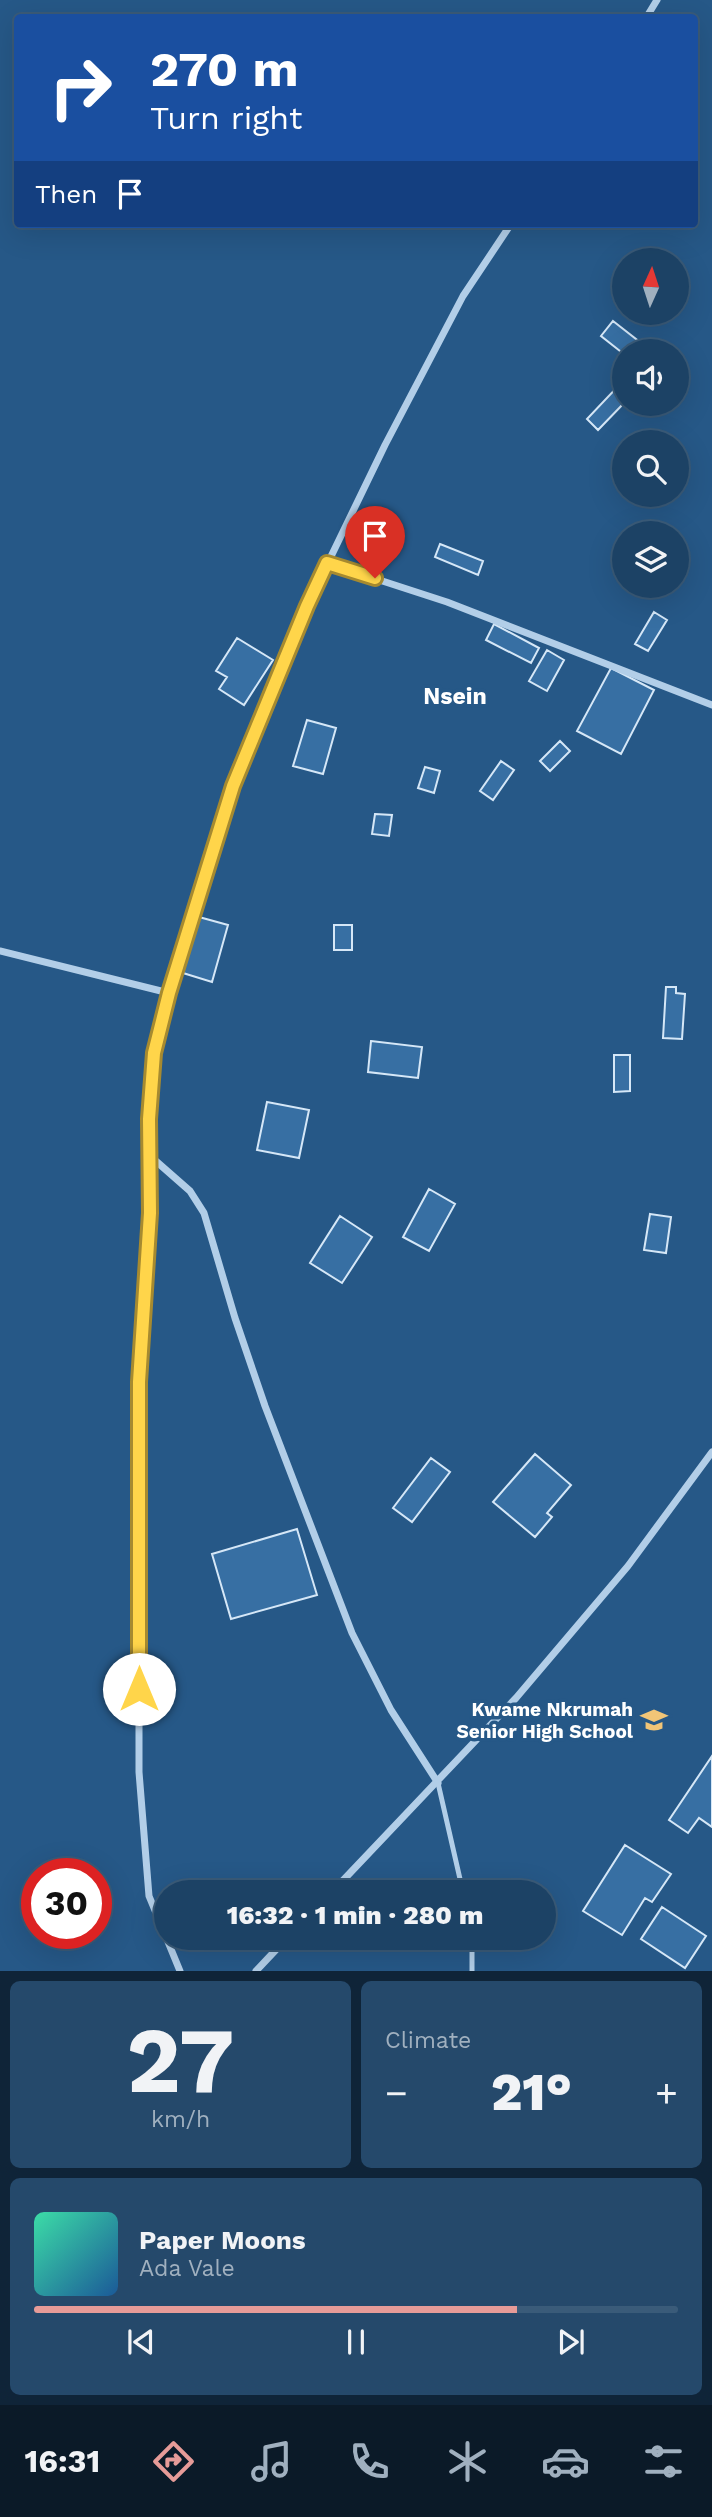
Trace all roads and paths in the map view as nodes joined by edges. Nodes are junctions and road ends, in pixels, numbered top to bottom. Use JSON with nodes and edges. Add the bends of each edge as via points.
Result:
{"nodes":[{"id":1,"x":508,"y":228,"type":"edge"},
{"id":2,"x":327,"y":563,"type":"junction"},
{"id":3,"x":712,"y":705,"type":"edge"},
{"id":4,"x":0,"y":951,"type":"edge"},
{"id":5,"x":169,"y":993,"type":"junction"},
{"id":6,"x":149,"y":1155,"type":"junction"},
{"id":7,"x":712,"y":1452,"type":"edge"},
{"id":8,"x":438,"y":1783,"type":"junction"},
{"id":9,"x":344,"y":1880,"type":"edge"},
{"id":10,"x":460,"y":1880,"type":"edge"},
{"id":11,"x":154,"y":1908,"type":"edge"},
{"id":12,"x":171,"y":1950,"type":"edge"},
{"id":13,"x":276,"y":1950,"type":"edge"},
{"id":14,"x":472,"y":1950,"type":"edge"},
{"id":15,"x":180,"y":1971,"type":"edge"},
{"id":16,"x":257,"y":1971,"type":"edge"},
{"id":17,"x":472,"y":1971,"type":"edge"}],
"edges":[{"from":1,"to":2,"type":"street","via":[[463,296]]},
{"from":2,"to":3,"type":"street","via":[[447,602]]},
{"from":2,"to":5,"type":"street","via":[[233,786]]},
{"from":4,"to":5,"type":"street"},
{"from":5,"to":6,"type":"street","via":[[154,1053]]},
{"from":6,"to":8,"type":"street","via":[[190,1191],[204,1213],[265,1406],[352,1633],[391,1710]]},
{"from":6,"to":11,"type":"street","via":[[150,1213],[139,1382],[139,1772],[149,1896]]},
{"from":7,"to":8,"type":"street","via":[[628,1566]]},
{"from":8,"to":9,"type":"street"},
{"from":8,"to":10,"type":"lane"},
{"from":12,"to":15,"type":"street"},
{"from":13,"to":16,"type":"street"},
{"from":14,"to":17,"type":"lane"}]}
